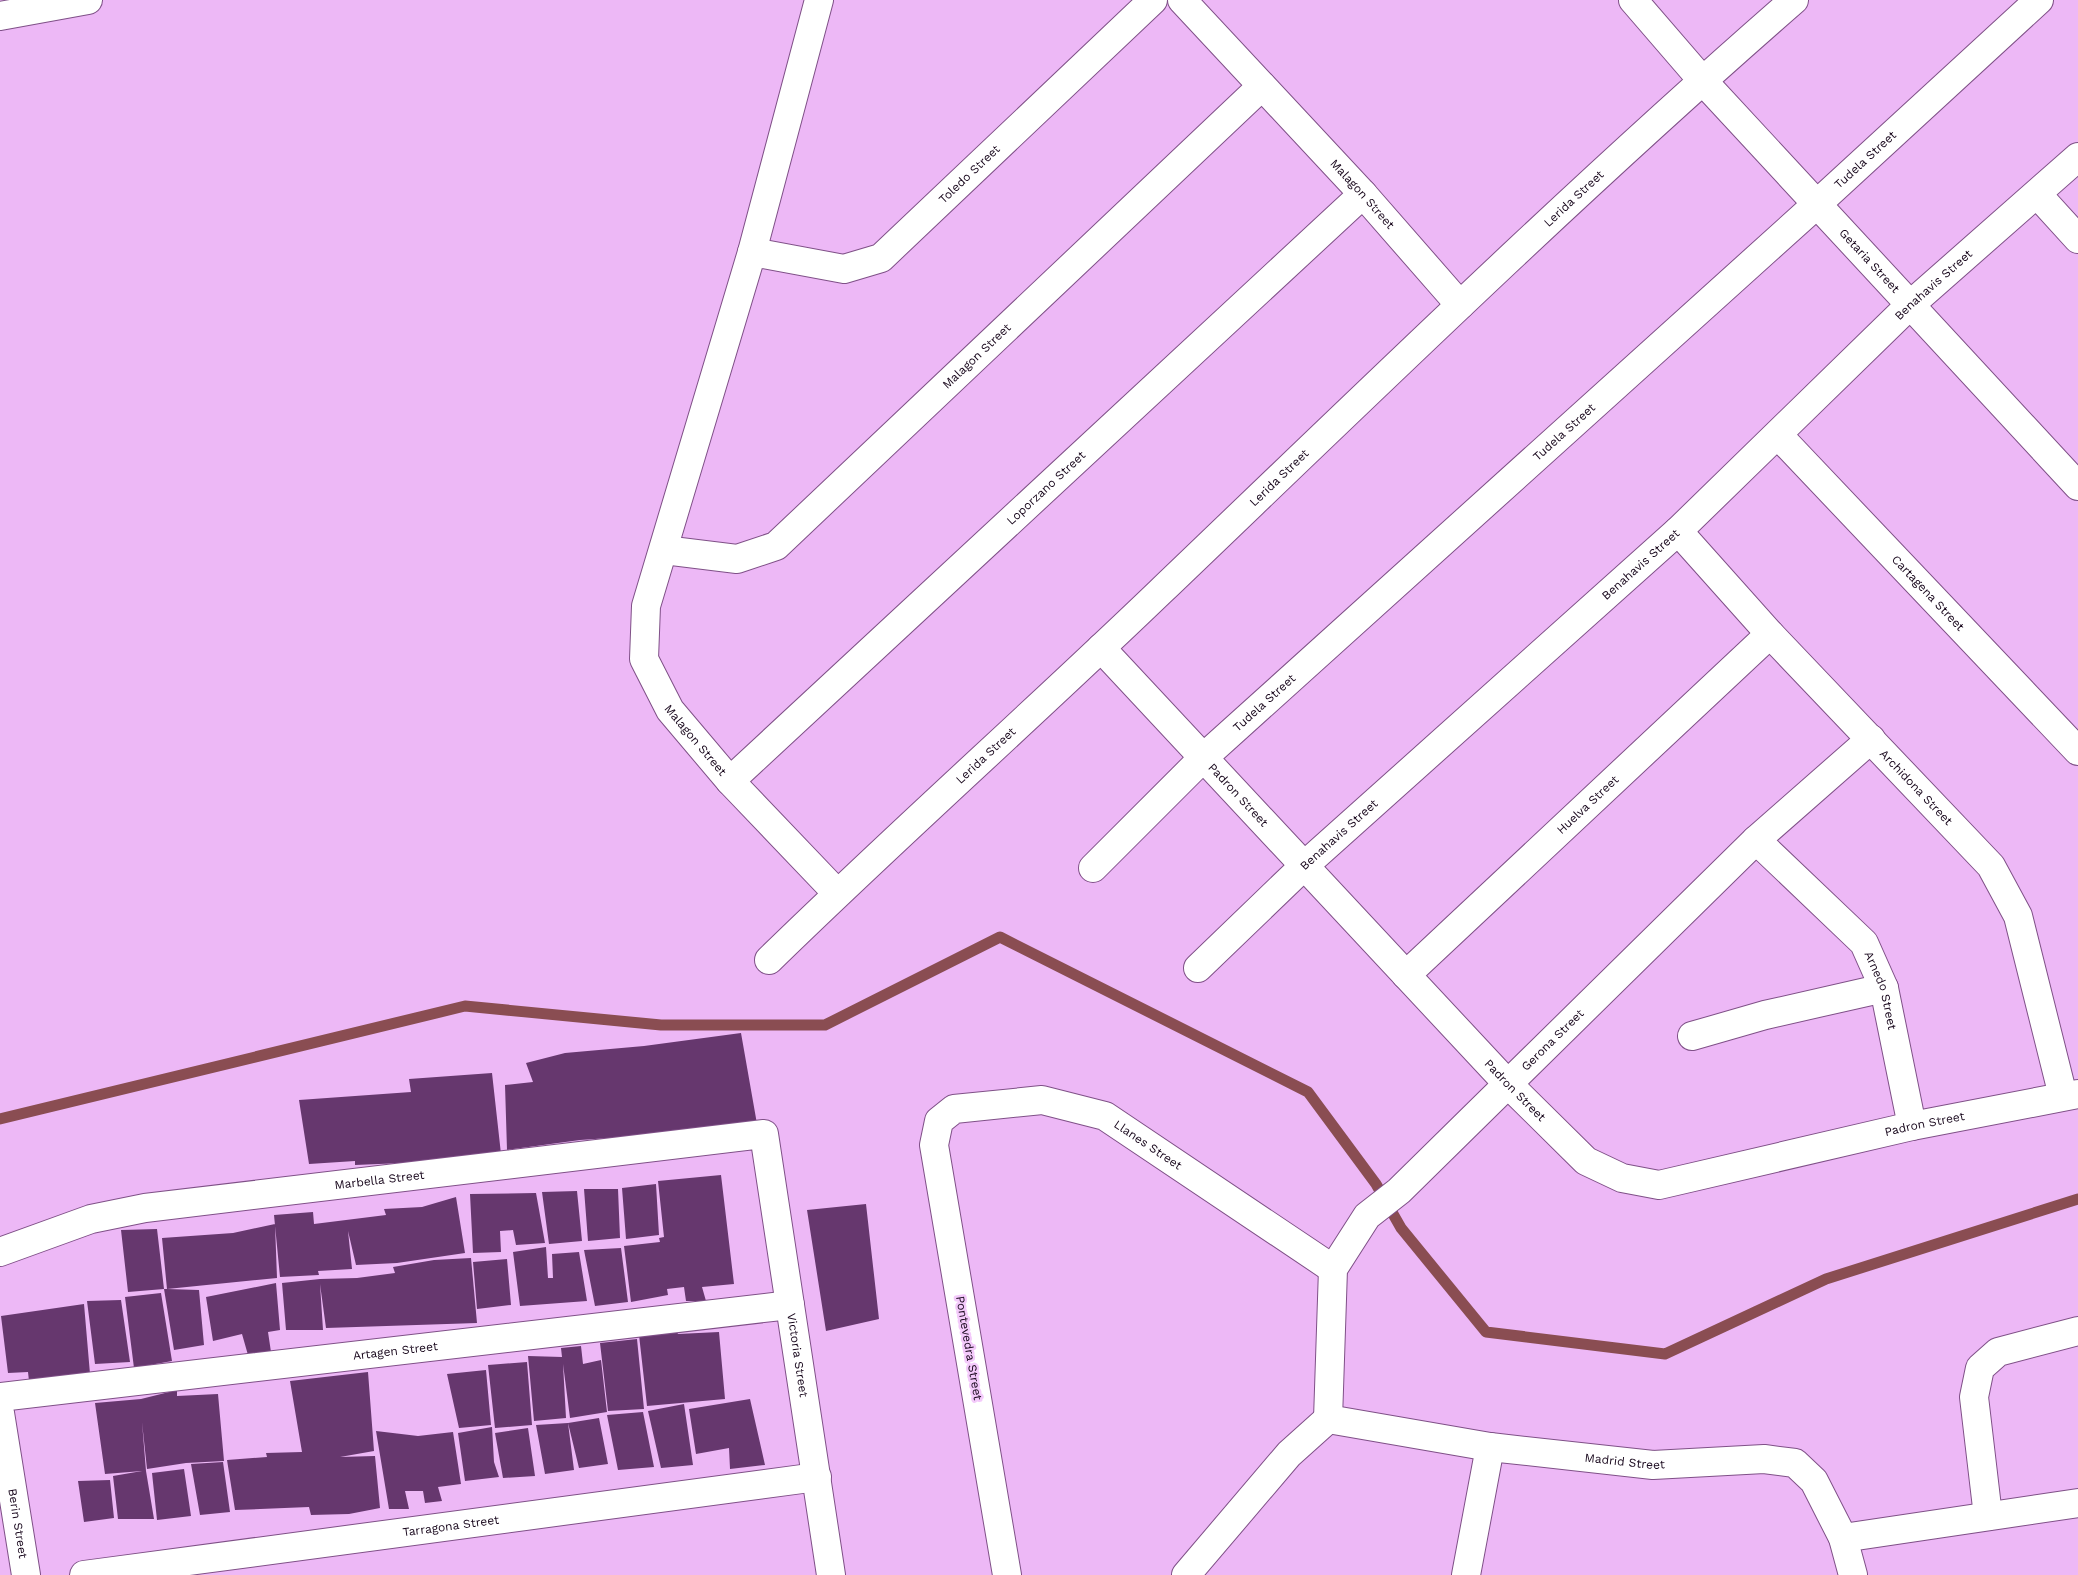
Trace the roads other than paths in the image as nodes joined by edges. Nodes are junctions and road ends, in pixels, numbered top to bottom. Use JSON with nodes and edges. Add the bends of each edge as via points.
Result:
{"nodes":[{"id":1,"x":88,"y":0,"type":"edge"},
{"id":2,"x":819,"y":0,"type":"edge"},
{"id":3,"x":1153,"y":0,"type":"edge"},
{"id":4,"x":1182,"y":0,"type":"edge"},
{"id":5,"x":1633,"y":0,"type":"edge"},
{"id":6,"x":1794,"y":0,"type":"edge"},
{"id":7,"x":2039,"y":0,"type":"edge"},
{"id":8,"x":0,"y":16,"type":"edge"},
{"id":9,"x":1702,"y":80,"type":"junction"},
{"id":10,"x":1262,"y":86,"type":"junction"},
{"id":11,"x":2078,"y":157,"type":"edge"},
{"id":12,"x":1363,"y":194,"type":"junction"},
{"id":13,"x":2037,"y":194,"type":"junction"},
{"id":14,"x":1817,"y":204,"type":"junction"},
{"id":15,"x":2078,"y":239,"type":"edge"},
{"id":16,"x":752,"y":252,"type":"junction"},
{"id":17,"x":1460,"y":305,"type":"junction"},
{"id":18,"x":1910,"y":305,"type":"junction"},
{"id":19,"x":1778,"y":435,"type":"junction"},
{"id":20,"x":2078,"y":486,"type":"edge"},
{"id":21,"x":1678,"y":531,"type":"junction"},
{"id":22,"x":664,"y":550,"type":"junction"},
{"id":23,"x":1770,"y":634,"type":"junction"},
{"id":24,"x":1101,"y":648,"type":"junction"},
{"id":25,"x":1871,"y":739,"type":"junction"},
{"id":26,"x":2078,"y":751,"type":"edge"},
{"id":27,"x":1203,"y":758,"type":"junction"},
{"id":28,"x":730,"y":781,"type":"junction"},
{"id":29,"x":1756,"y":840,"type":"junction"},
{"id":30,"x":1305,"y":865,"type":"junction"},
{"id":31,"x":1093,"y":868,"type":"dead end"},
{"id":32,"x":837,"y":894,"type":"junction"},
{"id":33,"x":769,"y":960,"type":"dead end"},
{"id":34,"x":1198,"y":968,"type":"dead end"},
{"id":35,"x":1406,"y":975,"type":"junction"},
{"id":36,"x":1884,"y":988,"type":"junction"},
{"id":37,"x":1692,"y":1036,"type":"dead end"},
{"id":38,"x":1507,"y":1083,"type":"junction"},
{"id":39,"x":2070,"y":1095,"type":"edge"},
{"id":40,"x":939,"y":1121,"type":"joint"},
{"id":41,"x":1912,"y":1126,"type":"junction"},
{"id":42,"x":764,"y":1134,"type":"joint"},
{"id":43,"x":0,"y":1252,"type":"edge"},
{"id":44,"x":1333,"y":1269,"type":"junction"},
{"id":45,"x":790,"y":1305,"type":"junction"},
{"id":46,"x":2078,"y":1331,"type":"edge"},
{"id":47,"x":0,"y":1397,"type":"edge"},
{"id":48,"x":0,"y":1413,"type":"edge"},
{"id":49,"x":1328,"y":1419,"type":"junction"},
{"id":50,"x":1490,"y":1447,"type":"junction"},
{"id":51,"x":817,"y":1477,"type":"junction"},
{"id":52,"x":2078,"y":1503,"type":"edge"},
{"id":53,"x":1988,"y":1516,"type":"junction"},
{"id":54,"x":1843,"y":1538,"type":"junction"},
{"id":55,"x":26,"y":1575,"type":"edge"},
{"id":56,"x":84,"y":1575,"type":"edge"},
{"id":57,"x":831,"y":1575,"type":"edge"},
{"id":58,"x":1007,"y":1575,"type":"edge"},
{"id":59,"x":1186,"y":1575,"type":"edge"},
{"id":60,"x":1466,"y":1575,"type":"edge"},
{"id":61,"x":1853,"y":1575,"type":"edge"}],
"edges":[{"from":1,"to":8,"type":"street"},
{"from":2,"to":16,"type":"street","name":"Malagon Street"},
{"from":3,"to":16,"type":"street","name":"Toledo Street","via":[[881,258],[844,269]]},
{"from":4,"to":10,"type":"street","name":"Malagon Street"},
{"from":5,"to":9,"type":"street","name":"Getaria Street"},
{"from":6,"to":9,"type":"street","name":"Lerida Street"},
{"from":7,"to":14,"type":"street","name":"Tudela Street"},
{"from":9,"to":14,"type":"street","name":"Getaria Street"},
{"from":9,"to":17,"type":"street","name":"Lerida Street"},
{"from":10,"to":12,"type":"street","name":"Malagon Street"},
{"from":10,"to":22,"type":"street","name":"Malagon Street","via":[[776,546],[738,559]]},
{"from":11,"to":13,"type":"street","name":"Benahavis Street"},
{"from":12,"to":17,"type":"street","name":"Malagon Street"},
{"from":12,"to":28,"type":"street","name":"Loporzano Street"},
{"from":13,"to":15,"type":"street"},
{"from":13,"to":18,"type":"street","name":"Benahavis Street"},
{"from":14,"to":18,"type":"street","name":"Getaria Street"},
{"from":14,"to":27,"type":"street","name":"Tudela Street"},
{"from":16,"to":22,"type":"street","name":"Malagon Street"},
{"from":17,"to":24,"type":"street","name":"Lerida Street"},
{"from":18,"to":19,"type":"street","name":"Benahavis Street"},
{"from":18,"to":20,"type":"street","name":"Getaria Street"},
{"from":19,"to":21,"type":"street","name":"Benahavis Street"},
{"from":19,"to":26,"type":"street","name":"Cartagena Street"},
{"from":21,"to":23,"type":"street","name":"Archidona Street"},
{"from":21,"to":30,"type":"street","name":"Benahavis Street"},
{"from":22,"to":28,"type":"street","name":"Malagon Street","via":[[646,606],[644,659],[670,710]]},
{"from":23,"to":25,"type":"street","name":"Archidona Street"},
{"from":23,"to":35,"type":"street","name":"Huelva Street"},
{"from":24,"to":27,"type":"street","name":"Padron Street"},
{"from":24,"to":32,"type":"street","name":"Lerida Street"},
{"from":25,"to":29,"type":"street","name":"Gerona Street"},
{"from":25,"to":39,"type":"street","name":"Archidona Street","via":[[1991,866],[2018,916]]},
{"from":27,"to":30,"type":"street","name":"Padron Street"},
{"from":27,"to":31,"type":"street","name":"Tudela Street"},
{"from":28,"to":32,"type":"street","name":"Malagon Street"},
{"from":29,"to":36,"type":"street","name":"Arnedo Street","via":[[1864,943]]},
{"from":29,"to":38,"type":"street","name":"Gerona Street"},
{"from":30,"to":34,"type":"street","name":"Benahavis Street"},
{"from":30,"to":35,"type":"street","name":"Padron Street"},
{"from":32,"to":33,"type":"street","name":"Lerida Street"},
{"from":35,"to":38,"type":"street","name":"Padron Street"},
{"from":36,"to":37,"type":"street","via":[[1765,1015]]},
{"from":36,"to":41,"type":"street","name":"Arnedo Street"},
{"from":38,"to":41,"type":"street","name":"Padron Street","via":[[1586,1161],[1622,1178],[1659,1185]]},
{"from":38,"to":44,"type":"street","name":"Gerona Street","via":[[1399,1191],[1367,1216]]},
{"from":39,"to":41,"type":"street","name":"Padron Street"},
{"from":40,"to":44,"type":"street","name":"Llanes Street","via":[[954,1109],[1042,1100],[1105,1116]]},
{"from":40,"to":58,"type":"street","name":"Pontevedra Street","via":[[934,1145]]},
{"from":42,"to":43,"type":"street","name":"Marbella Street","via":[[146,1208],[91,1220]]},
{"from":42,"to":45,"type":"street","name":"Victoria Street"},
{"from":44,"to":49,"type":"street"},
{"from":45,"to":47,"type":"street","name":"Artagen Street"},
{"from":45,"to":51,"type":"street","name":"Victoria Street"},
{"from":46,"to":53,"type":"street","via":[[1998,1352],[1980,1368],[1974,1397]]},
{"from":48,"to":55,"type":"street","name":"Berin Street"},
{"from":49,"to":50,"type":"street","name":"Madrid Street"},
{"from":49,"to":59,"type":"street","via":[[1289,1454]]},
{"from":50,"to":54,"type":"street","name":"Madrid Street","via":[[1653,1465],[1764,1459],[1795,1463],[1814,1481]]},
{"from":50,"to":60,"type":"street"},
{"from":51,"to":56,"type":"street","name":"Tarragona Street"},
{"from":51,"to":57,"type":"street","name":"Victoria Street"},
{"from":52,"to":53,"type":"street"},
{"from":53,"to":54,"type":"street"},
{"from":54,"to":61,"type":"street","name":"Madrid Street"}]}
